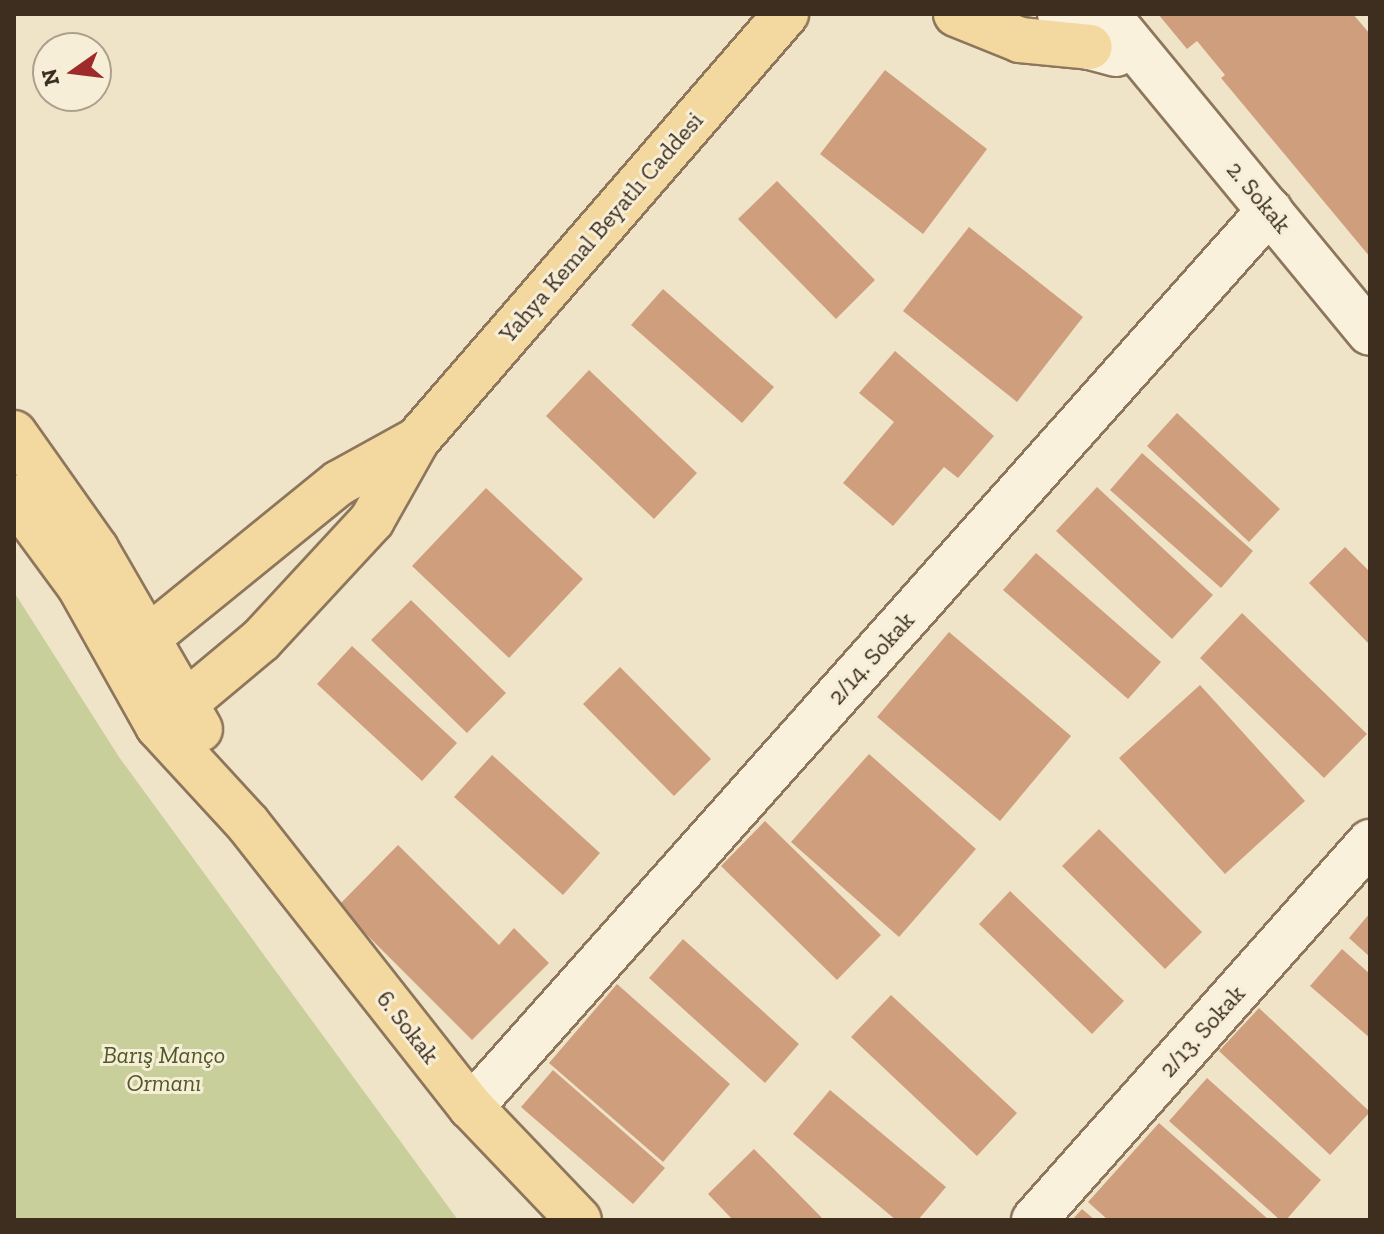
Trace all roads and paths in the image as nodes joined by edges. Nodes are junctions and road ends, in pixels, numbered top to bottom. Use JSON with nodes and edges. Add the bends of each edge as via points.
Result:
{"nodes":[{"id":1,"x":786,"y":14,"type":"edge"},
{"id":2,"x":956,"y":14,"type":"edge"},
{"id":3,"x":1060,"y":14,"type":"edge"},
{"id":4,"x":1099,"y":30,"type":"edge"},
{"id":5,"x":1270,"y":210,"type":"junction"},
{"id":6,"x":1370,"y":333,"type":"edge"},
{"id":7,"x":14,"y":433,"type":"edge"},
{"id":8,"x":417,"y":440,"type":"junction"},
{"id":9,"x":14,"y":497,"type":"edge"},
{"id":10,"x":135,"y":649,"type":"junction"},
{"id":11,"x":172,"y":714,"type":"junction"},
{"id":12,"x":1370,"y":842,"type":"edge"},
{"id":13,"x":471,"y":1107,"type":"junction"},
{"id":14,"x":579,"y":1220,"type":"edge"},
{"id":15,"x":1034,"y":1220,"type":"edge"}],
"edges":[{"from":1,"to":8,"type":"main road","name":"Yahya Kemal Beyatlı Caddesi"},
{"from":2,"to":4,"type":"main road","via":[[1020,40]]},
{"from":3,"to":4,"type":"street"},
{"from":4,"to":5,"type":"street","name":"2. Sokak","via":[[1146,62]]},
{"from":5,"to":6,"type":"street","name":"2. Sokak"},
{"from":5,"to":13,"type":"street","name":"2/14. Sokak"},
{"from":7,"to":10,"type":"main road","name":"6. Sokak","via":[[96,549]]},
{"from":8,"to":10,"type":"main road","name":"Yahya Kemal Beyatlı Caddesi","via":[[339,483]]},
{"from":8,"to":11,"type":"main road","name":"Yahya Kemal Beyatlı Caddesi","via":[[372,520],[261,640]]},
{"from":9,"to":10,"type":"main road","name":"6. Sokak","via":[[80,587]]},
{"from":10,"to":11,"type":"main road","name":"6. Sokak"},
{"from":11,"to":13,"type":"main road","name":"6. Sokak","via":[[248,824]]},
{"from":12,"to":15,"type":"street","name":"2/13. Sokak"},
{"from":13,"to":14,"type":"main road","name":"6. Sokak"}]}
